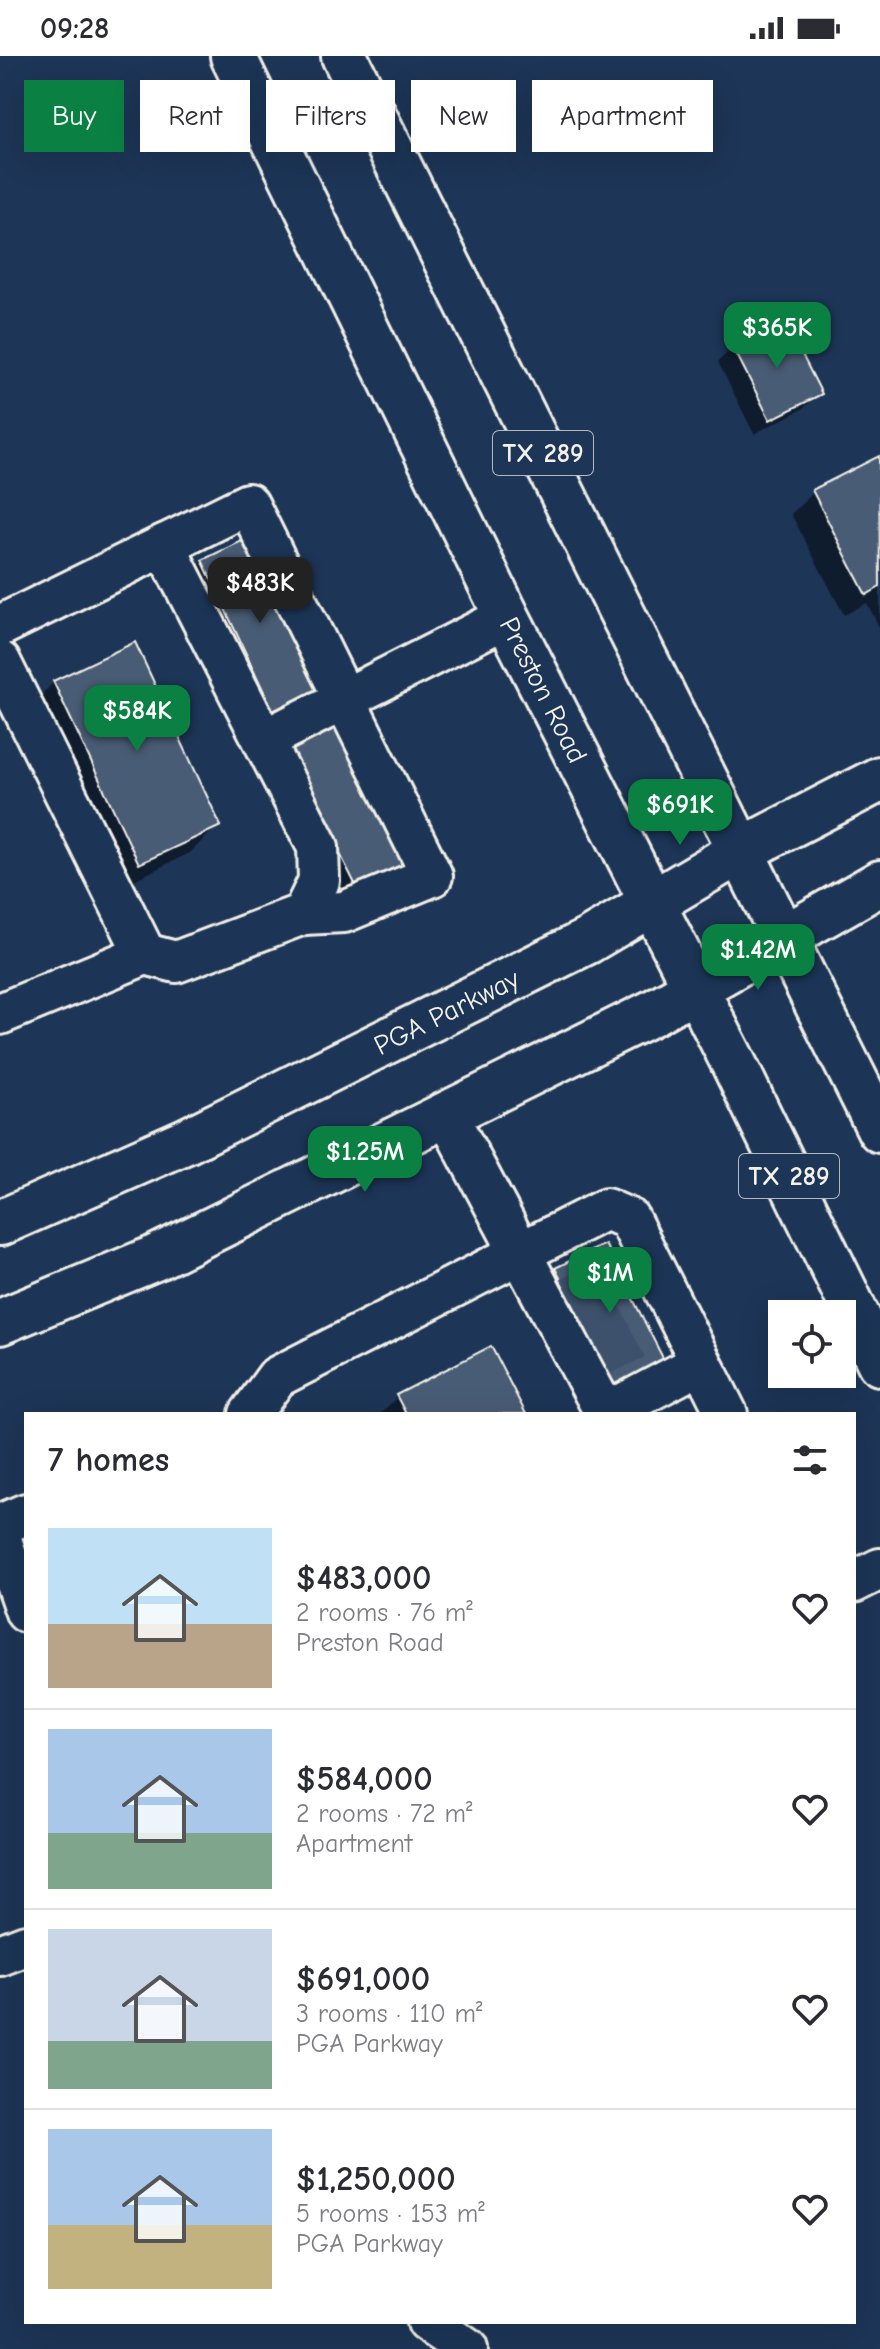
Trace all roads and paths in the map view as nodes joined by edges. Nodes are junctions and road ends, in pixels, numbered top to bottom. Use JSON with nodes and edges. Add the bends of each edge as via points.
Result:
{"nodes":[{"id":1,"x":233,"y":56,"type":"edge"},
{"id":2,"x":344,"y":56,"type":"edge"},
{"id":3,"x":164,"y":545,"type":"junction"},
{"id":4,"x":507,"y":617,"type":"junction"},
{"id":5,"x":0,"y":626,"type":"edge"},
{"id":6,"x":0,"y":662,"type":"edge"},
{"id":7,"x":345,"y":699,"type":"junction"},
{"id":8,"x":264,"y":740,"type":"junction"},
{"id":9,"x":880,"y":779,"type":"edge"},
{"id":10,"x":742,"y":850,"type":"junction"},
{"id":11,"x":880,"y":883,"type":"edge"},
{"id":12,"x":652,"y":902,"type":"junction"},
{"id":13,"x":303,"y":914,"type":"junction"},
{"id":14,"x":785,"y":937,"type":"junction"},
{"id":15,"x":145,"y":954,"type":"junction"},
{"id":16,"x":696,"y":989,"type":"junction"},
{"id":17,"x":0,"y":1014,"type":"edge"},
{"id":18,"x":447,"y":1115,"type":"junction"},
{"id":19,"x":880,"y":1130,"type":"edge"},
{"id":20,"x":0,"y":1223,"type":"edge"},
{"id":21,"x":523,"y":1252,"type":"junction"},
{"id":22,"x":0,"y":1322,"type":"edge"},
{"id":23,"x":701,"y":1363,"type":"junction"},
{"id":24,"x":880,"y":1363,"type":"edge"},
{"id":25,"x":251,"y":1412,"type":"edge"},
{"id":26,"x":726,"y":1412,"type":"edge"},
{"id":27,"x":24,"y":1515,"type":"edge"},
{"id":28,"x":0,"y":1525,"type":"edge"},
{"id":29,"x":0,"y":1537,"type":"edge"},
{"id":30,"x":880,"y":1569,"type":"edge"},
{"id":31,"x":856,"y":1581,"type":"edge"},
{"id":32,"x":24,"y":1606,"type":"edge"},
{"id":33,"x":24,"y":1946,"type":"edge"},
{"id":34,"x":0,"y":1955,"type":"edge"},
{"id":35,"x":430,"y":2324,"type":"edge"},
{"id":36,"x":467,"y":2349,"type":"edge"}],
"edges":[{"from":1,"to":4,"type":"main road","name":"Preston Road","number":"TX 289"},
{"from":2,"to":10,"type":"main road","number":"TX 289"},
{"from":3,"to":5,"type":"street"},
{"from":3,"to":7,"type":"street","via":[[248,504]]},
{"from":3,"to":8,"type":"street"},
{"from":4,"to":7,"type":"street"},
{"from":4,"to":12,"type":"main road","name":"Preston Road","number":"TX 289"},
{"from":6,"to":15,"type":"street"},
{"from":7,"to":8,"type":"street"},
{"from":7,"to":13,"type":"street","via":[[432,876],[344,912]]},
{"from":8,"to":13,"type":"street","via":[[318,847],[319,881]]},
{"from":9,"to":10,"type":"main road","name":"PGA Parkway"},
{"from":10,"to":12,"type":"main road","name":"PGA Parkway"},
{"from":10,"to":14,"type":"main road","number":"TX 289"},
{"from":11,"to":14,"type":"main road"},
{"from":12,"to":16,"type":"main road","name":"Preston Road","number":"TX 289"},
{"from":12,"to":20,"type":"main road","name":"PGA Parkway","via":[[588,941],[199,1135]]},
{"from":13,"to":15,"type":"street","via":[[176,962]]},
{"from":14,"to":16,"type":"main road"},
{"from":14,"to":19,"type":"main road","number":"TX 289"},
{"from":15,"to":17,"type":"street"},
{"from":16,"to":18,"type":"main road"},
{"from":16,"to":24,"type":"main road","name":"Preston Road","number":"TX 289"},
{"from":18,"to":21,"type":"street"},
{"from":18,"to":22,"type":"main road","via":[[155,1258]]},
{"from":21,"to":23,"type":"street","via":[[606,1209],[629,1219],[649,1294]]},
{"from":21,"to":23,"type":"street","via":[[575,1331],[600,1403],[618,1407]]},
{"from":21,"to":25,"type":"street","via":[[277,1377]]},
{"from":23,"to":26,"type":"street"},
{"from":27,"to":28,"type":"street"},
{"from":29,"to":32,"type":"street"},
{"from":30,"to":31,"type":"street"},
{"from":33,"to":34,"type":"street"},
{"from":35,"to":36,"type":"street"}]}
